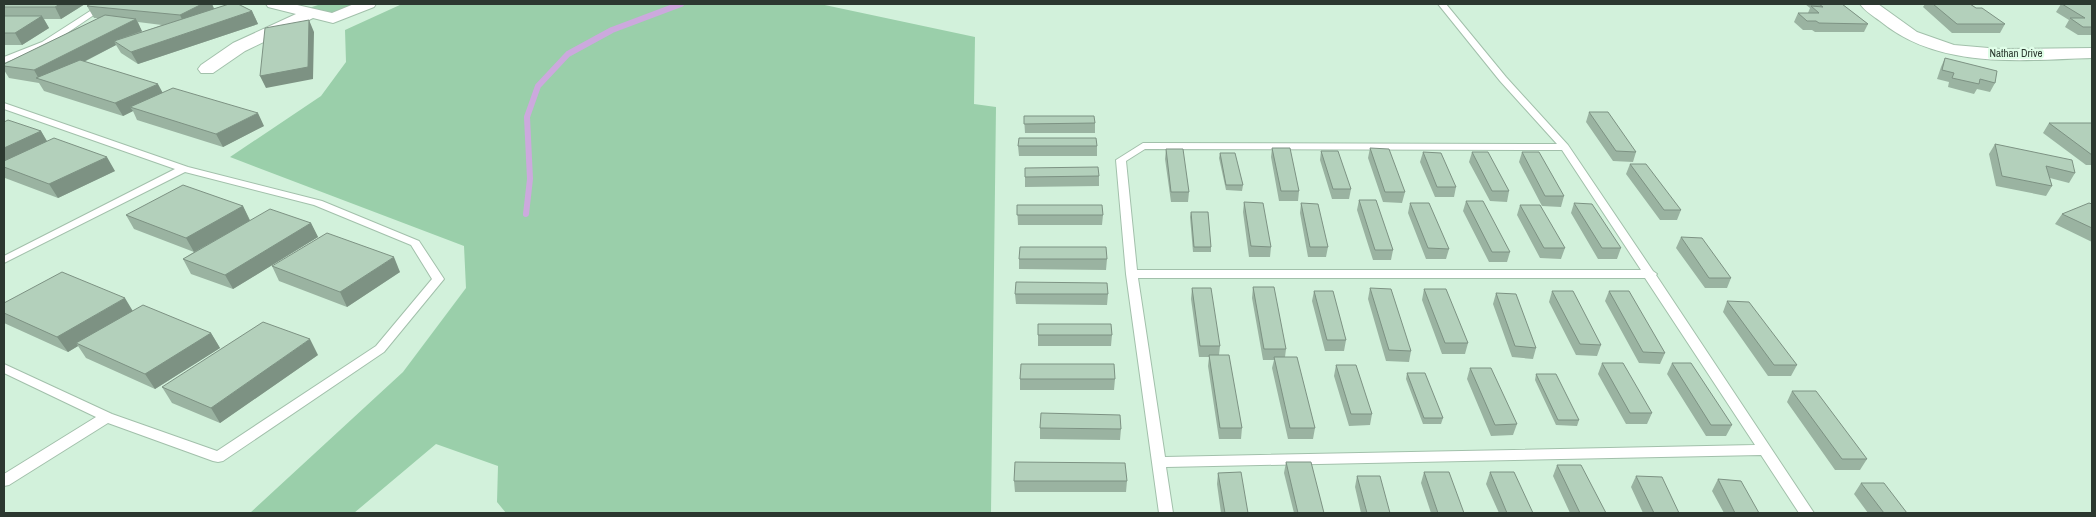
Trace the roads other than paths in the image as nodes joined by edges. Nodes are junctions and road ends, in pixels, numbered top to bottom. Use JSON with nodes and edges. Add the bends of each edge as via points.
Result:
{"nodes":[{"id":1,"x":106,"y":4,"type":"edge"},
{"id":2,"x":274,"y":4,"type":"edge"},
{"id":3,"x":368,"y":4,"type":"edge"},
{"id":4,"x":1442,"y":4,"type":"edge"},
{"id":5,"x":1868,"y":4,"type":"edge"},
{"id":6,"x":311,"y":13,"type":"junction"},
{"id":7,"x":2092,"y":53,"type":"edge"},
{"id":8,"x":4,"y":60,"type":"edge"},
{"id":9,"x":208,"y":68,"type":"dead end"},
{"id":10,"x":4,"y":106,"type":"edge"},
{"id":11,"x":1565,"y":147,"type":"junction"},
{"id":12,"x":184,"y":169,"type":"junction"},
{"id":13,"x":4,"y":260,"type":"edge"},
{"id":14,"x":1132,"y":274,"type":"junction"},
{"id":15,"x":1651,"y":274,"type":"junction"},
{"id":16,"x":4,"y":368,"type":"edge"},
{"id":17,"x":108,"y":417,"type":"junction"},
{"id":18,"x":1766,"y":450,"type":"junction"},
{"id":19,"x":1159,"y":462,"type":"junction"},
{"id":20,"x":4,"y":481,"type":"edge"},
{"id":21,"x":1166,"y":513,"type":"edge"},
{"id":22,"x":1807,"y":513,"type":"edge"}],
"edges":[{"from":1,"to":8,"type":"lane","via":[[45,44]]},
{"from":2,"to":6,"type":"street"},
{"from":3,"to":6,"type":"street","via":[[333,18]]},
{"from":4,"to":11,"type":"lane","via":[[1503,79]]},
{"from":5,"to":7,"type":"street","name":"Nathan Drive","via":[[1910,35],[1940,48],[1979,53]]},
{"from":6,"to":9,"type":"street","via":[[239,47]]},
{"from":10,"to":12,"type":"lane"},
{"from":11,"to":14,"type":"lane","via":[[1142,146],[1121,160]]},
{"from":11,"to":15,"type":"lane"},
{"from":12,"to":13,"type":"lane"},
{"from":12,"to":17,"type":"lane","via":[[318,203],[415,243],[438,279],[380,349],[218,457]]},
{"from":14,"to":15,"type":"lane"},
{"from":14,"to":19,"type":"lane"},
{"from":15,"to":18,"type":"lane"},
{"from":16,"to":17,"type":"lane"},
{"from":17,"to":20,"type":"lane"},
{"from":18,"to":19,"type":"lane"},
{"from":18,"to":22,"type":"lane"},
{"from":19,"to":21,"type":"lane"}]}
